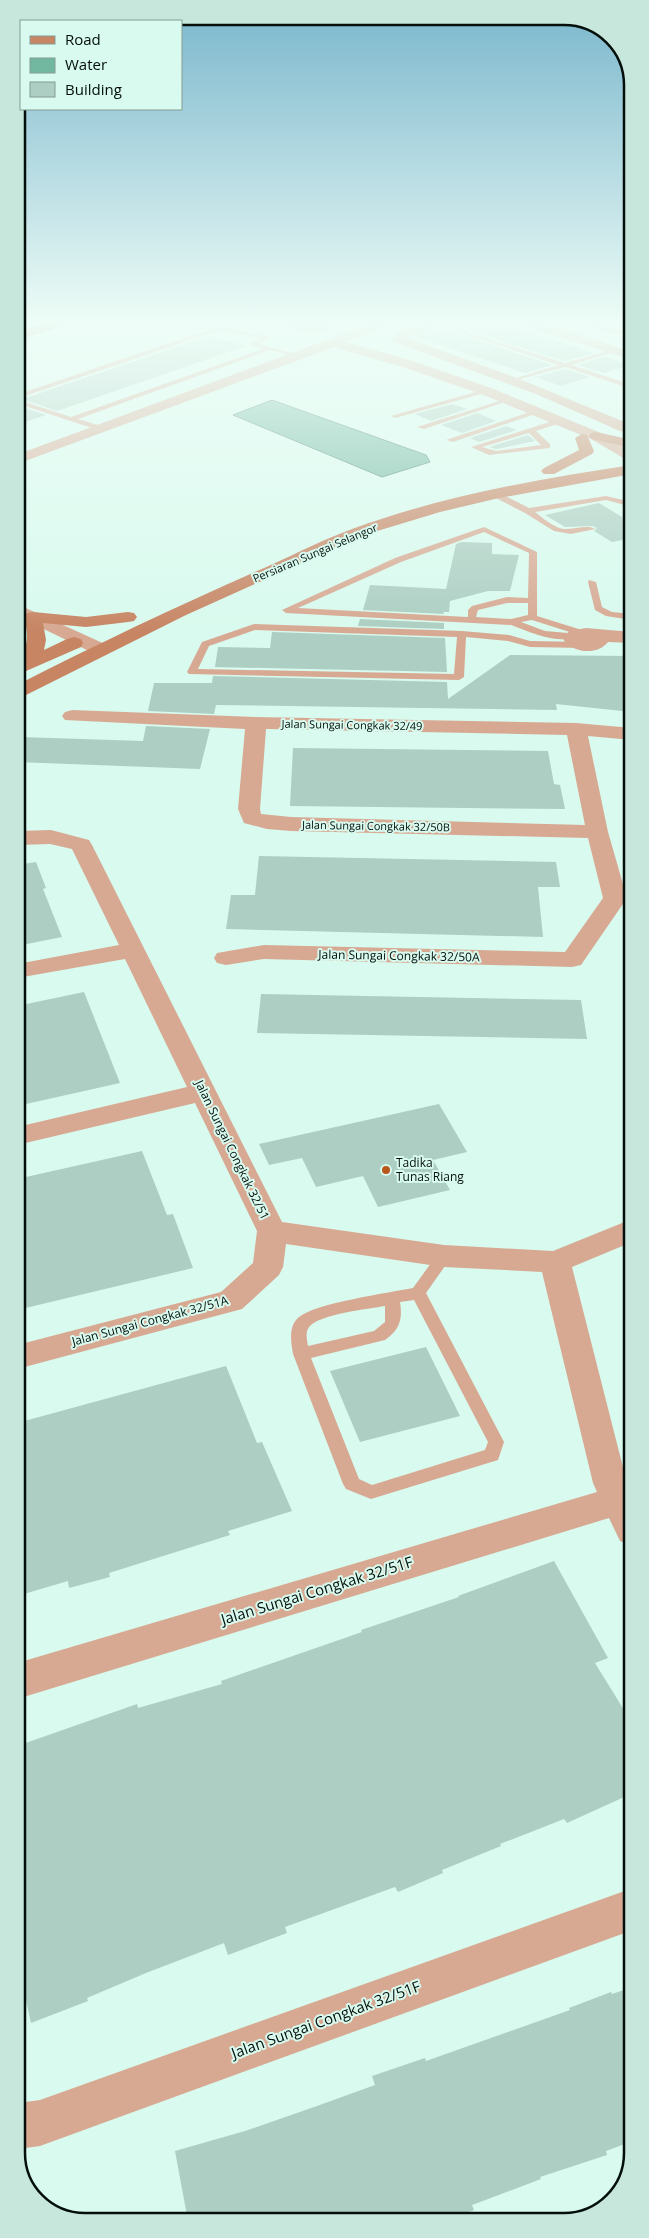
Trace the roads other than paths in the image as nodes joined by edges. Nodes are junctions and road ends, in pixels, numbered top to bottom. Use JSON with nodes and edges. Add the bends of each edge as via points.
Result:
{"nodes":[{"id":1,"x":88,"y":424,"type":"edge"},
{"id":2,"x":108,"y":424,"type":"edge"},
{"id":3,"x":429,"y":424,"type":"edge"},
{"id":4,"x":498,"y":424,"type":"edge"},
{"id":5,"x":565,"y":425,"type":"joint"},
{"id":6,"x":421,"y":427,"type":"dead end"},
{"id":7,"x":98,"y":428,"type":"junction"},
{"id":8,"x":531,"y":431,"type":"junction"},
{"id":9,"x":589,"y":437,"type":"junction"},
{"id":10,"x":450,"y":440,"type":"dead end"},
{"id":11,"x":624,"y":443,"type":"edge"},
{"id":12,"x":25,"y":456,"type":"edge"},
{"id":13,"x":612,"y":461,"type":"junction"},
{"id":14,"x":624,"y":463,"type":"edge"},
{"id":15,"x":624,"y":465,"type":"edge"},
{"id":16,"x":624,"y":469,"type":"edge"},
{"id":17,"x":555,"y":475,"type":"junction"},
{"id":18,"x":495,"y":494,"type":"junction"},
{"id":19,"x":624,"y":503,"type":"edge"},
{"id":20,"x":528,"y":511,"type":"junction"},
{"id":21,"x":591,"y":529,"type":"dead end"},
{"id":22,"x":310,"y":535,"type":"dead end"},
{"id":23,"x":592,"y":582,"type":"dead end"},
{"id":24,"x":533,"y":601,"type":"junction"},
{"id":25,"x":25,"y":613,"type":"edge"},
{"id":26,"x":624,"y":616,"type":"edge"},
{"id":27,"x":532,"y":617,"type":"junction"},
{"id":28,"x":472,"y":620,"type":"junction"},
{"id":29,"x":512,"y":622,"type":"junction"},
{"id":30,"x":462,"y":634,"type":"junction"},
{"id":31,"x":583,"y":638,"type":"junction"},
{"id":32,"x":624,"y":639,"type":"edge"},
{"id":33,"x":80,"y":640,"type":"junction"},
{"id":34,"x":100,"y":649,"type":"junction"},
{"id":35,"x":25,"y":661,"type":"edge"},
{"id":36,"x":25,"y":665,"type":"edge"},
{"id":37,"x":25,"y":688,"type":"edge"},
{"id":38,"x":72,"y":716,"type":"dead end"},
{"id":39,"x":256,"y":723,"type":"junction"},
{"id":40,"x":576,"y":729,"type":"junction"},
{"id":41,"x":624,"y":733,"type":"edge"},
{"id":42,"x":597,"y":832,"type":"junction"},
{"id":43,"x":25,"y":838,"type":"edge"},
{"id":44,"x":133,"y":950,"type":"junction"},
{"id":45,"x":226,"y":958,"type":"dead end"},
{"id":46,"x":25,"y":970,"type":"edge"},
{"id":47,"x":204,"y":1092,"type":"junction"},
{"id":48,"x":25,"y":1134,"type":"edge"},
{"id":49,"x":272,"y":1232,"type":"junction"},
{"id":50,"x":624,"y":1233,"type":"edge"},
{"id":51,"x":444,"y":1256,"type":"junction"},
{"id":52,"x":555,"y":1262,"type":"junction"},
{"id":53,"x":418,"y":1293,"type":"junction"},
{"id":54,"x":392,"y":1298,"type":"junction"},
{"id":55,"x":301,"y":1354,"type":"junction"},
{"id":56,"x":25,"y":1355,"type":"edge"},
{"id":57,"x":624,"y":1516,"type":"edge"},
{"id":58,"x":25,"y":1679,"type":"edge"},
{"id":59,"x":624,"y":1912,"type":"edge"},
{"id":60,"x":25,"y":2125,"type":"edge"}],
"edges":[{"from":1,"to":7,"type":"lane"},
{"from":2,"to":7,"type":"street"},
{"from":3,"to":6,"type":"lane"},
{"from":4,"to":10,"type":"lane"},
{"from":5,"to":8,"type":"lane"},
{"from":5,"to":9,"type":"street"},
{"from":7,"to":12,"type":"street"},
{"from":8,"to":8,"type":"lane","via":[[547,446],[496,453],[475,447]]},
{"from":9,"to":11,"type":"main road"},
{"from":9,"to":13,"type":"street"},
{"from":9,"to":14,"type":"street"},
{"from":9,"to":17,"type":"main road","via":[[586,451]]},
{"from":13,"to":15,"type":"street"},
{"from":13,"to":17,"type":"main road","name":"Persiaran Sungai Selangor"},
{"from":16,"to":17,"type":"main road"},
{"from":17,"to":18,"type":"main road","name":"Persiaran Sungai Selangor"},
{"from":17,"to":22,"type":"main road","name":"Persiaran Sungai Selangor","via":[[434,495]]},
{"from":18,"to":20,"type":"lane"},
{"from":18,"to":34,"type":"main road","name":"Persiaran Sungai Selangor","via":[[434,508],[368,529],[214,595]]},
{"from":19,"to":20,"type":"lane","via":[[606,498]]},
{"from":20,"to":21,"type":"lane","via":[[564,533]]},
{"from":23,"to":26,"type":"lane","via":[[598,608],[608,614]]},
{"from":24,"to":27,"type":"lane"},
{"from":24,"to":28,"type":"lane","via":[[507,600],[475,608]]},
{"from":24,"to":28,"type":"lane","via":[[533,552],[484,529],[398,560],[286,610]]},
{"from":25,"to":33,"type":"street"},
{"from":25,"to":33,"type":"main road","via":[[86,622],[136,613]]},
{"from":25,"to":35,"type":"main road","via":[[38,637],[36,649]]},
{"from":27,"to":29,"type":"lane"},
{"from":27,"to":31,"type":"lane"},
{"from":28,"to":29,"type":"lane"},
{"from":29,"to":31,"type":"lane","via":[[544,634]]},
{"from":30,"to":30,"type":"lane","via":[[254,627],[206,644],[192,672],[459,677]]},
{"from":30,"to":31,"type":"lane","via":[[509,638],[530,644]]},
{"from":31,"to":32,"type":"street"},
{"from":33,"to":34,"type":"street"},
{"from":33,"to":36,"type":"main road"},
{"from":34,"to":37,"type":"main road","name":"Persiaran Sungai Selangor"},
{"from":38,"to":39,"type":"street","name":"Jalan Sungai Congkak 32/49"},
{"from":39,"to":40,"type":"street","name":"Jalan Sungai Congkak 32/49"},
{"from":39,"to":42,"type":"street","name":"Jalan Sungai Congkak 32/50B","via":[[249,809],[252,818],[291,824]]},
{"from":40,"to":41,"type":"street","name":"Jalan Sungai Congkak 32/49"},
{"from":40,"to":42,"type":"street"},
{"from":42,"to":45,"type":"street","name":"Jalan Sungai Congkak 32/50A","via":[[615,898],[572,960],[264,952]]},
{"from":43,"to":44,"type":"street","name":"Jalan Sungai Congkak 32/51","via":[[51,837],[81,845]]},
{"from":44,"to":46,"type":"street"},
{"from":44,"to":47,"type":"street","name":"Jalan Sungai Congkak 32/51"},
{"from":47,"to":48,"type":"street"},
{"from":47,"to":49,"type":"street","name":"Jalan Sungai Congkak 32/51"},
{"from":49,"to":51,"type":"street","name":"Jalan Sungai Congkak 32/51"},
{"from":49,"to":56,"type":"street","name":"Jalan Sungai Congkak 32/51A","via":[[268,1267],[231,1301]]},
{"from":50,"to":52,"type":"street","name":"Jalan Sungai Congkak 32/51"},
{"from":51,"to":52,"type":"street","name":"Jalan Sungai Congkak 32/51"},
{"from":51,"to":53,"type":"lane"},
{"from":52,"to":57,"type":"street","via":[[610,1483]]},
{"from":53,"to":54,"type":"lane"},
{"from":53,"to":55,"type":"lane","via":[[496,1442],[492,1456],[371,1492],[352,1484]]},
{"from":54,"to":55,"type":"lane","via":[[394,1316],[390,1329],[379,1336]]},
{"from":54,"to":55,"type":"lane","via":[[322,1313],[304,1322],[298,1335]]},
{"from":57,"to":58,"type":"street","name":"Jalan Sungai Congkak 32/51F"},
{"from":59,"to":60,"type":"street","name":"Jalan Sungai Congkak 32/51F","via":[[40,2123]]}]}
